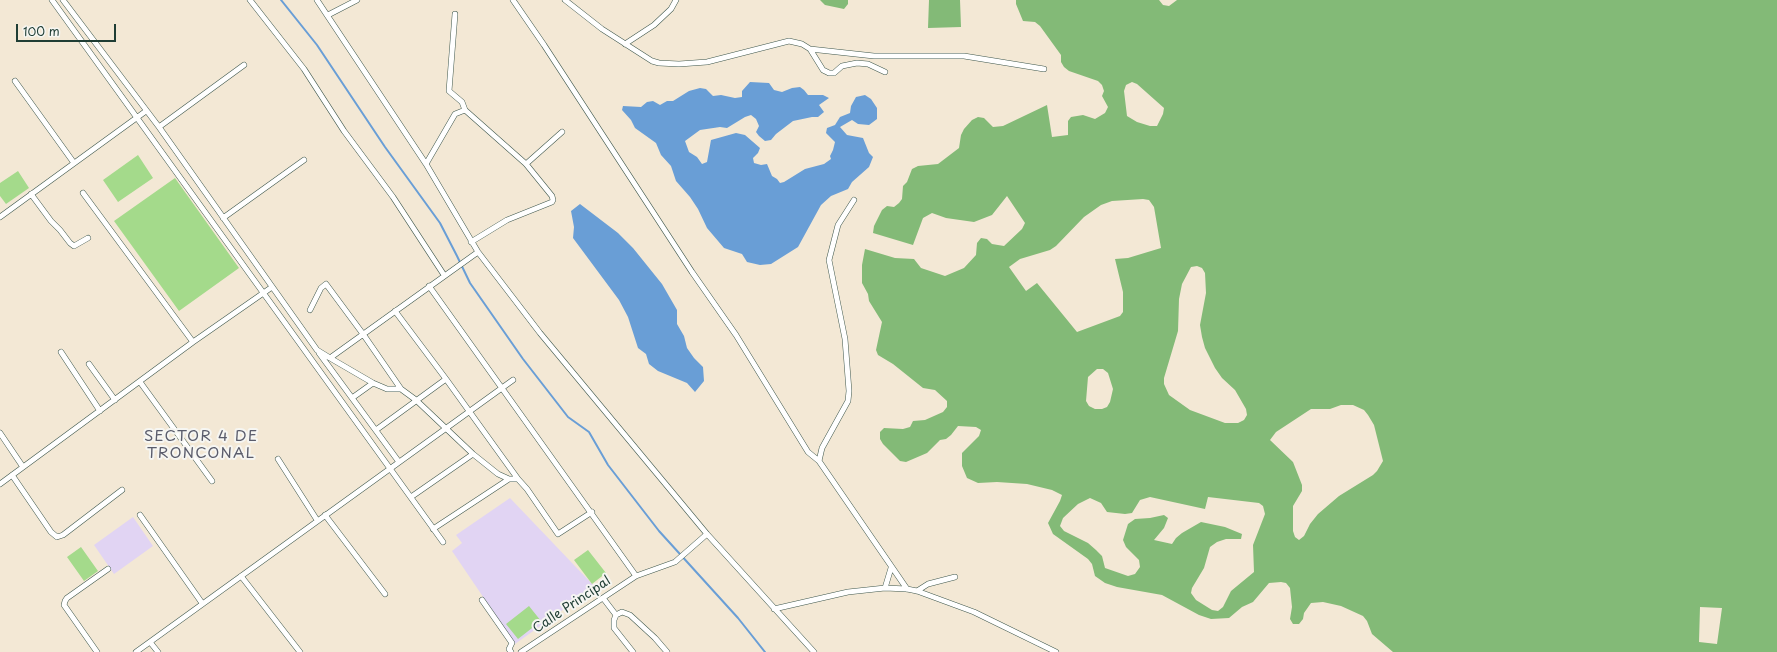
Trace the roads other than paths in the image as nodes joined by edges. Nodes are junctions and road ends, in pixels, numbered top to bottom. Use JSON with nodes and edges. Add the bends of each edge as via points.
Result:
{"nodes":[{"id":1,"x":52,"y":0,"type":"edge"},
{"id":2,"x":63,"y":0,"type":"edge"},
{"id":3,"x":250,"y":0,"type":"edge"},
{"id":4,"x":317,"y":0,"type":"edge"},
{"id":5,"x":357,"y":0,"type":"edge"},
{"id":6,"x":513,"y":0,"type":"edge"},
{"id":7,"x":565,"y":0,"type":"edge"},
{"id":8,"x":676,"y":0,"type":"edge"},
{"id":9,"x":455,"y":14,"type":"dead end"},
{"id":10,"x":328,"y":15,"type":"junction"},
{"id":11,"x":626,"y":44,"type":"junction"},
{"id":12,"x":810,"y":49,"type":"junction"},
{"id":13,"x":244,"y":65,"type":"dead end"},
{"id":14,"x":1044,"y":69,"type":"dead end"},
{"id":15,"x":884,"y":72,"type":"dead end"},
{"id":16,"x":15,"y":81,"type":"dead end"},
{"id":17,"x":146,"y":110,"type":"junction"},
{"id":18,"x":465,"y":110,"type":"junction"},
{"id":19,"x":137,"y":117,"type":"junction"},
{"id":20,"x":159,"y":127,"type":"junction"},
{"id":21,"x":562,"y":132,"type":"dead end"},
{"id":22,"x":304,"y":160,"type":"dead end"},
{"id":23,"x":74,"y":163,"type":"junction"},
{"id":24,"x":426,"y":164,"type":"junction"},
{"id":25,"x":526,"y":164,"type":"junction"},
{"id":26,"x":83,"y":193,"type":"dead end"},
{"id":27,"x":31,"y":194,"type":"junction"},
{"id":28,"x":854,"y":200,"type":"dead end"},
{"id":29,"x":0,"y":217,"type":"edge"},
{"id":30,"x":223,"y":218,"type":"junction"},
{"id":31,"x":88,"y":238,"type":"dead end"},
{"id":32,"x":471,"y":242,"type":"junction"},
{"id":33,"x":475,"y":253,"type":"junction"},
{"id":34,"x":447,"y":274,"type":"junction"},
{"id":35,"x":429,"y":286,"type":"junction"},
{"id":36,"x":272,"y":287,"type":"junction"},
{"id":37,"x":264,"y":293,"type":"junction"},
{"id":38,"x":310,"y":310,"type":"dead end"},
{"id":39,"x":395,"y":312,"type":"junction"},
{"id":40,"x":363,"y":334,"type":"junction"},
{"id":41,"x":193,"y":342,"type":"junction"},
{"id":42,"x":317,"y":350,"type":"junction"},
{"id":43,"x":61,"y":352,"type":"dead end"},
{"id":44,"x":330,"y":358,"type":"junction"},
{"id":45,"x":89,"y":364,"type":"dead end"},
{"id":46,"x":446,"y":379,"type":"junction"},
{"id":47,"x":513,"y":380,"type":"dead end"},
{"id":48,"x":140,"y":382,"type":"junction"},
{"id":49,"x":373,"y":382,"type":"junction"},
{"id":50,"x":501,"y":388,"type":"junction"},
{"id":51,"x":401,"y":389,"type":"junction"},
{"id":52,"x":352,"y":398,"type":"junction"},
{"id":53,"x":115,"y":400,"type":"junction"},
{"id":54,"x":416,"y":400,"type":"junction"},
{"id":55,"x":100,"y":411,"type":"junction"},
{"id":56,"x":469,"y":411,"type":"junction"},
{"id":57,"x":446,"y":428,"type":"junction"},
{"id":58,"x":376,"y":430,"type":"junction"},
{"id":59,"x":0,"y":432,"type":"edge"},
{"id":60,"x":474,"y":454,"type":"junction"},
{"id":61,"x":278,"y":460,"type":"dead end"},
{"id":62,"x":819,"y":461,"type":"junction"},
{"id":63,"x":399,"y":462,"type":"junction"},
{"id":64,"x":24,"y":467,"type":"junction"},
{"id":65,"x":390,"y":469,"type":"junction"},
{"id":66,"x":12,"y":475,"type":"junction"},
{"id":67,"x":510,"y":479,"type":"junction"},
{"id":68,"x":518,"y":479,"type":"junction"},
{"id":69,"x":212,"y":481,"type":"dead end"},
{"id":70,"x":0,"y":484,"type":"edge"},
{"id":71,"x":122,"y":490,"type":"dead end"},
{"id":72,"x":411,"y":497,"type":"junction"},
{"id":73,"x":592,"y":512,"type":"junction"},
{"id":74,"x":140,"y":515,"type":"dead end"},
{"id":75,"x":325,"y":515,"type":"junction"},
{"id":76,"x":317,"y":520,"type":"junction"},
{"id":77,"x":433,"y":529,"type":"junction"},
{"id":78,"x":707,"y":534,"type":"junction"},
{"id":79,"x":444,"y":542,"type":"dead end"},
{"id":80,"x":891,"y":568,"type":"junction"},
{"id":81,"x":108,"y":569,"type":"dead end"},
{"id":82,"x":241,"y":576,"type":"junction"},
{"id":83,"x":636,"y":576,"type":"junction"},
{"id":84,"x":955,"y":578,"type":"dead end"},
{"id":85,"x":884,"y":588,"type":"junction"},
{"id":86,"x":906,"y":589,"type":"junction"},
{"id":87,"x":917,"y":591,"type":"junction"},
{"id":88,"x":385,"y":594,"type":"dead end"},
{"id":89,"x":603,"y":598,"type":"junction"},
{"id":90,"x":482,"y":600,"type":"dead end"},
{"id":91,"x":202,"y":603,"type":"junction"},
{"id":92,"x":774,"y":609,"type":"junction"},
{"id":93,"x":616,"y":615,"type":"junction"},
{"id":94,"x":150,"y":642,"type":"junction"},
{"id":95,"x":508,"y":651,"type":"edge"},
{"id":96,"x":97,"y":652,"type":"edge"},
{"id":97,"x":136,"y":652,"type":"edge"},
{"id":98,"x":158,"y":652,"type":"edge"},
{"id":99,"x":300,"y":652,"type":"edge"},
{"id":100,"x":522,"y":652,"type":"edge"},
{"id":101,"x":633,"y":652,"type":"edge"},
{"id":102,"x":667,"y":652,"type":"edge"},
{"id":103,"x":814,"y":652,"type":"edge"},
{"id":104,"x":1056,"y":652,"type":"edge"}],
"edges":[{"from":1,"to":19,"type":"street"},
{"from":2,"to":17,"type":"street"},
{"from":3,"to":34,"type":"street","via":[[304,69],[344,131]]},
{"from":4,"to":10,"type":"street"},
{"from":5,"to":10,"type":"street"},
{"from":6,"to":62,"type":"street","via":[[736,335],[808,452]]},
{"from":7,"to":11,"type":"street"},
{"from":8,"to":11,"type":"street","via":[[671,9],[654,25]]},
{"from":9,"to":18,"type":"street","via":[[449,90],[462,102]]},
{"from":10,"to":24,"type":"street"},
{"from":11,"to":12,"type":"street","via":[[652,61],[679,64],[707,62],[789,41]]},
{"from":12,"to":14,"type":"street","via":[[874,56],[964,56]]},
{"from":12,"to":15,"type":"street","via":[[823,70],[828,73],[834,73],[842,66],[857,63],[868,64]]},
{"from":13,"to":20,"type":"street"},
{"from":16,"to":23,"type":"street"},
{"from":17,"to":19,"type":"street"},
{"from":17,"to":20,"type":"street"},
{"from":18,"to":24,"type":"street","via":[[456,114]]},
{"from":18,"to":25,"type":"street"},
{"from":19,"to":23,"type":"street"},
{"from":19,"to":37,"type":"street"},
{"from":20,"to":30,"type":"street"},
{"from":21,"to":25,"type":"street"},
{"from":22,"to":30,"type":"street"},
{"from":23,"to":27,"type":"street"},
{"from":24,"to":32,"type":"street"},
{"from":25,"to":32,"type":"street","via":[[554,200],[507,220]]},
{"from":26,"to":41,"type":"street"},
{"from":27,"to":29,"type":"street"},
{"from":27,"to":31,"type":"street","via":[[70,243],[74,246]]},
{"from":28,"to":62,"type":"street","via":[[838,225],[829,260],[845,339],[848,401],[822,448]]},
{"from":30,"to":36,"type":"street"},
{"from":32,"to":33,"type":"street"},
{"from":33,"to":34,"type":"street"},
{"from":33,"to":78,"type":"street"},
{"from":34,"to":35,"type":"street"},
{"from":35,"to":39,"type":"street"},
{"from":35,"to":50,"type":"street"},
{"from":36,"to":37,"type":"street"},
{"from":36,"to":42,"type":"street"},
{"from":37,"to":41,"type":"street"},
{"from":37,"to":65,"type":"street"},
{"from":38,"to":40,"type":"street","via":[[321,288],[326,284]]},
{"from":39,"to":40,"type":"street"},
{"from":39,"to":46,"type":"street"},
{"from":40,"to":44,"type":"street"},
{"from":40,"to":51,"type":"street"},
{"from":41,"to":48,"type":"street"},
{"from":42,"to":44,"type":"street"},
{"from":42,"to":52,"type":"street"},
{"from":43,"to":55,"type":"street"},
{"from":44,"to":49,"type":"street"},
{"from":45,"to":53,"type":"street"},
{"from":46,"to":54,"type":"street"},
{"from":46,"to":56,"type":"street"},
{"from":47,"to":50,"type":"street"},
{"from":48,"to":53,"type":"street"},
{"from":48,"to":69,"type":"street"},
{"from":49,"to":51,"type":"street","via":[[387,389]]},
{"from":49,"to":52,"type":"street"},
{"from":50,"to":56,"type":"street"},
{"from":50,"to":73,"type":"street"},
{"from":51,"to":54,"type":"street"},
{"from":52,"to":58,"type":"street"},
{"from":53,"to":55,"type":"street"},
{"from":54,"to":57,"type":"street"},
{"from":54,"to":58,"type":"street"},
{"from":55,"to":64,"type":"street"},
{"from":56,"to":57,"type":"street"},
{"from":56,"to":68,"type":"street"},
{"from":57,"to":60,"type":"street"},
{"from":57,"to":63,"type":"street"},
{"from":58,"to":63,"type":"street"},
{"from":59,"to":64,"type":"street"},
{"from":60,"to":67,"type":"street","via":[[498,474]]},
{"from":60,"to":72,"type":"street"},
{"from":61,"to":76,"type":"street"},
{"from":62,"to":80,"type":"street"},
{"from":63,"to":65,"type":"street"},
{"from":64,"to":66,"type":"street"},
{"from":65,"to":72,"type":"street"},
{"from":65,"to":75,"type":"street"},
{"from":66,"to":70,"type":"street"},
{"from":66,"to":71,"type":"street","via":[[51,532],[57,536],[62,535]]},
{"from":67,"to":68,"type":"street"},
{"from":67,"to":77,"type":"street"},
{"from":68,"to":73,"type":"street","via":[[528,489],[558,534]]},
{"from":72,"to":77,"type":"street"},
{"from":73,"to":83,"type":"street"},
{"from":74,"to":91,"type":"street"},
{"from":75,"to":76,"type":"street"},
{"from":75,"to":88,"type":"street"},
{"from":76,"to":82,"type":"street"},
{"from":77,"to":79,"type":"street"},
{"from":78,"to":83,"type":"street","name":"Calle Principal","via":[[676,562]]},
{"from":78,"to":92,"type":"street"},
{"from":80,"to":85,"type":"street"},
{"from":80,"to":86,"type":"street"},
{"from":81,"to":96,"type":"street","via":[[67,598],[64,605]]},
{"from":82,"to":91,"type":"street"},
{"from":82,"to":99,"type":"street"},
{"from":83,"to":89,"type":"street","name":"Calle Principal"},
{"from":84,"to":87,"type":"street","via":[[928,584]]},
{"from":85,"to":86,"type":"street"},
{"from":85,"to":92,"type":"street","via":[[848,592]]},
{"from":86,"to":87,"type":"street"},
{"from":87,"to":104,"type":"street","via":[[974,612]]},
{"from":89,"to":93,"type":"street"},
{"from":89,"to":100,"type":"street","name":"Calle Principal"},
{"from":90,"to":95,"type":"street","via":[[512,643]]},
{"from":91,"to":94,"type":"street"},
{"from":92,"to":103,"type":"street"},
{"from":93,"to":101,"type":"street","via":[[614,628]]},
{"from":93,"to":102,"type":"street","via":[[622,612],[630,615]]},
{"from":94,"to":97,"type":"street"},
{"from":94,"to":98,"type":"street"}]}
